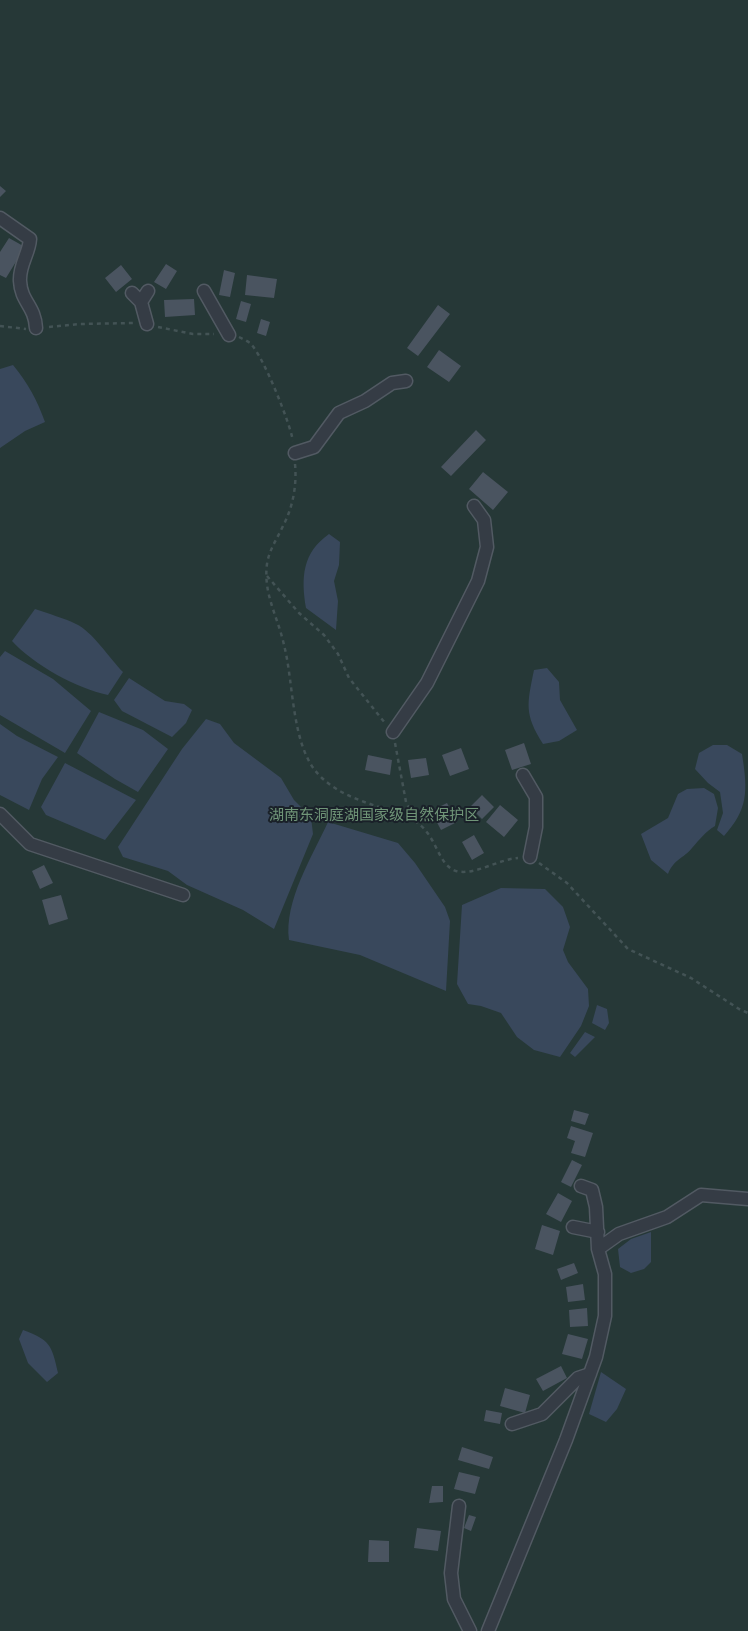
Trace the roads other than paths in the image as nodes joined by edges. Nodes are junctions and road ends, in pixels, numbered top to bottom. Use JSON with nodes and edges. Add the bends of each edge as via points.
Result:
{"nodes":[{"id":1,"x":0,"y":218,"type":"edge"},
{"id":2,"x":148,"y":291,"type":"dead end"},
{"id":3,"x":204,"y":291,"type":"dead end"},
{"id":4,"x":147,"y":324,"type":"road end"},
{"id":5,"x":36,"y":328,"type":"road end"},
{"id":6,"x":229,"y":335,"type":"road end"},
{"id":7,"x":406,"y":381,"type":"dead end"},
{"id":8,"x":295,"y":453,"type":"road end"},
{"id":9,"x":474,"y":506,"type":"dead end"},
{"id":10,"x":393,"y":732,"type":"road end"},
{"id":11,"x":523,"y":775,"type":"dead end"},
{"id":12,"x":0,"y":814,"type":"edge"},
{"id":13,"x":530,"y":857,"type":"road end"},
{"id":14,"x":183,"y":895,"type":"dead end"},
{"id":15,"x":581,"y":1186,"type":"dead end"},
{"id":16,"x":748,"y":1199,"type":"edge"},
{"id":17,"x":573,"y":1227,"type":"dead end"},
{"id":18,"x":598,"y":1232,"type":"junction"},
{"id":19,"x":598,"y":1249,"type":"junction"},
{"id":20,"x":590,"y":1374,"type":"junction"},
{"id":21,"x":512,"y":1424,"type":"dead end"},
{"id":22,"x":459,"y":1506,"type":"dead end"},
{"id":23,"x":470,"y":1631,"type":"edge"},
{"id":24,"x":488,"y":1631,"type":"edge"}],
"edges":[{"from":1,"to":5,"type":"street","via":[[30,239],[30,250],[21,267],[20,281],[24,299],[36,314]]},
{"from":2,"to":4,"type":"street","via":[[136,298]]},
{"from":3,"to":6,"type":"street"},
{"from":7,"to":8,"type":"street","via":[[392,383],[339,413],[314,447]]},
{"from":9,"to":10,"type":"street","via":[[484,520],[487,547],[478,580],[427,683]]},
{"from":11,"to":13,"type":"street","via":[[536,797],[536,827]]},
{"from":12,"to":14,"type":"street","via":[[30,844]]},
{"from":15,"to":18,"type":"street","via":[[592,1190]]},
{"from":16,"to":19,"type":"street","via":[[701,1195],[667,1217],[619,1234]]},
{"from":17,"to":18,"type":"street"},
{"from":18,"to":19,"type":"street"},
{"from":19,"to":20,"type":"street","via":[[605,1274],[606,1316]]},
{"from":20,"to":21,"type":"street","via":[[578,1378],[542,1414]]},
{"from":20,"to":24,"type":"street"},
{"from":22,"to":23,"type":"street","via":[[451,1573],[454,1599]]}]}
